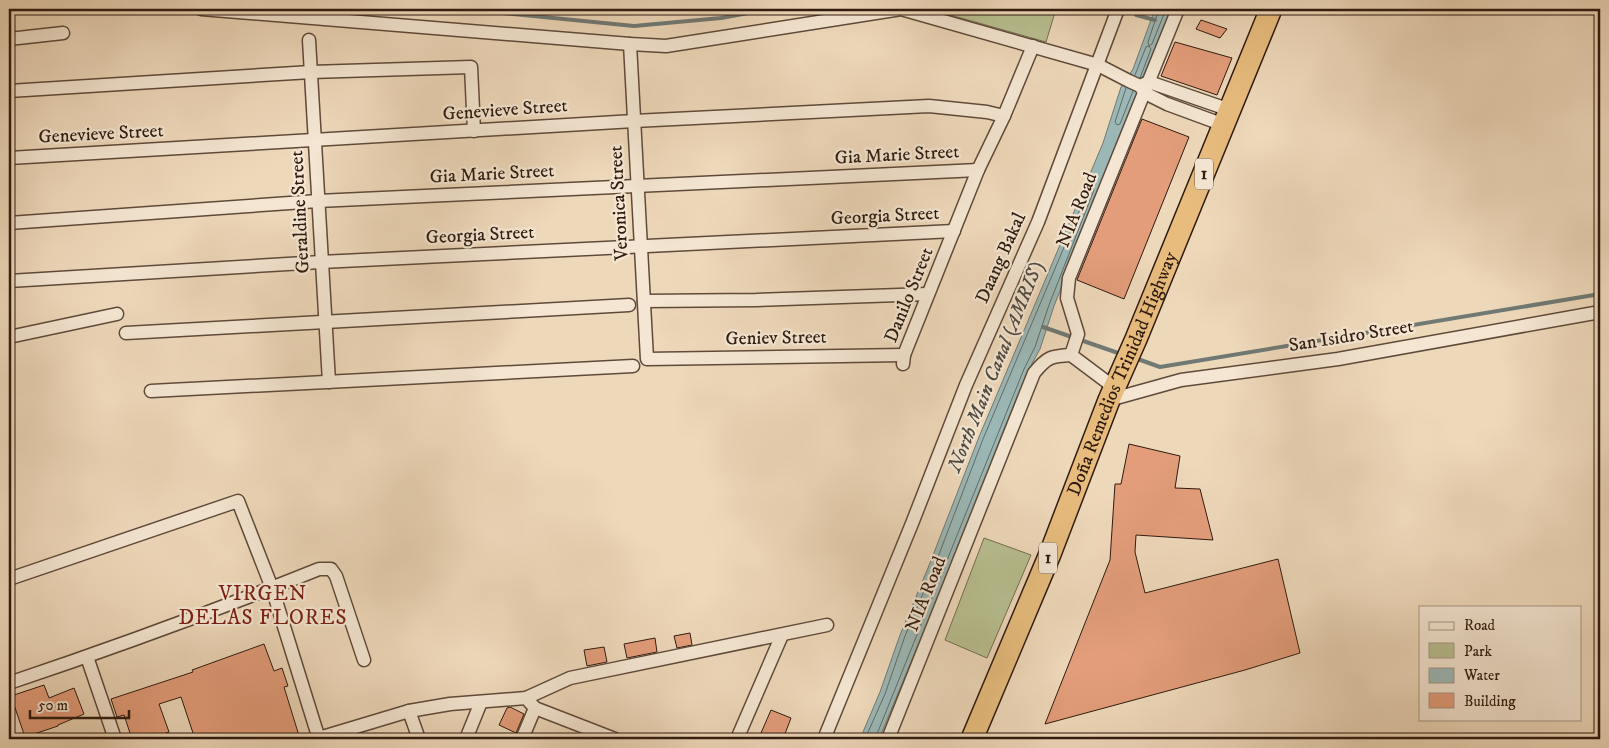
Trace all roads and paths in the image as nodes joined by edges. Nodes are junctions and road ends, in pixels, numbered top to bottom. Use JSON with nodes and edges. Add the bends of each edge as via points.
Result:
{"nodes":[{"id":1,"x":202,"y":9,"type":"edge"},
{"id":2,"x":1118,"y":9,"type":"edge"},
{"id":3,"x":1178,"y":9,"type":"edge"},
{"id":4,"x":1271,"y":9,"type":"edge"},
{"id":5,"x":63,"y":33,"type":"dead end"},
{"id":6,"x":9,"y":39,"type":"edge"},
{"id":7,"x":309,"y":40,"type":"dead end"},
{"id":8,"x":630,"y":44,"type":"junction"},
{"id":9,"x":1033,"y":46,"type":"junction"},
{"id":10,"x":1098,"y":65,"type":"junction"},
{"id":11,"x":311,"y":72,"type":"junction"},
{"id":12,"x":1141,"y":86,"type":"junction"},
{"id":13,"x":9,"y":91,"type":"edge"},
{"id":14,"x":1004,"y":116,"type":"junction"},
{"id":15,"x":1227,"y":117,"type":"junction"},
{"id":16,"x":634,"y":121,"type":"junction"},
{"id":17,"x":474,"y":131,"type":"junction"},
{"id":18,"x":314,"y":141,"type":"junction"},
{"id":19,"x":9,"y":158,"type":"edge"},
{"id":20,"x":978,"y":170,"type":"junction"},
{"id":21,"x":637,"y":185,"type":"junction"},
{"id":22,"x":318,"y":201,"type":"junction"},
{"id":23,"x":9,"y":223,"type":"edge"},
{"id":24,"x":954,"y":231,"type":"junction"},
{"id":25,"x":640,"y":246,"type":"junction"},
{"id":26,"x":321,"y":262,"type":"junction"},
{"id":27,"x":9,"y":280,"type":"edge"},
{"id":28,"x":928,"y":294,"type":"junction"},
{"id":29,"x":644,"y":301,"type":"junction"},
{"id":30,"x":629,"y":305,"type":"dead end"},
{"id":31,"x":1600,"y":312,"type":"edge"},
{"id":32,"x":117,"y":314,"type":"dead end"},
{"id":33,"x":325,"y":322,"type":"junction"},
{"id":34,"x":126,"y":333,"type":"dead end"},
{"id":35,"x":9,"y":337,"type":"edge"},
{"id":36,"x":1075,"y":344,"type":"junction"},
{"id":37,"x":647,"y":359,"type":"joint"},
{"id":38,"x":904,"y":360,"type":"joint"},
{"id":39,"x":632,"y":366,"type":"dead end"},
{"id":40,"x":329,"y":382,"type":"junction"},
{"id":41,"x":1115,"y":388,"type":"junction"},
{"id":42,"x":151,"y":391,"type":"dead end"},
{"id":43,"x":9,"y":579,"type":"edge"},
{"id":44,"x":272,"y":588,"type":"junction"},
{"id":45,"x":827,"y":625,"type":"dead end"},
{"id":46,"x":782,"y":635,"type":"junction"},
{"id":47,"x":87,"y":657,"type":"junction"},
{"id":48,"x":364,"y":660,"type":"dead end"},
{"id":49,"x":9,"y":683,"type":"edge"},
{"id":50,"x":526,"y":698,"type":"junction"},
{"id":51,"x":481,"y":702,"type":"junction"},
{"id":52,"x":535,"y":708,"type":"junction"},
{"id":53,"x":409,"y":711,"type":"junction"},
{"id":54,"x":319,"y":738,"type":"edge"},
{"id":55,"x":115,"y":739,"type":"edge"},
{"id":56,"x":419,"y":739,"type":"edge"},
{"id":57,"x":466,"y":739,"type":"edge"},
{"id":58,"x":522,"y":739,"type":"edge"},
{"id":59,"x":615,"y":739,"type":"edge"},
{"id":60,"x":737,"y":739,"type":"edge"},
{"id":61,"x":824,"y":739,"type":"edge"},
{"id":62,"x":888,"y":739,"type":"edge"},
{"id":63,"x":972,"y":739,"type":"edge"}],
"edges":[{"from":1,"to":8,"type":"street"},
{"from":2,"to":10,"type":"street","name":"Daang Bakal"},
{"from":3,"to":12,"type":"street","name":"NIA Road"},
{"from":4,"to":15,"type":"highway","name":"Doña Remedios Trinidad Highway","number":"1"},
{"from":5,"to":6,"type":"street"},
{"from":7,"to":11,"type":"street","name":"Geraldine Street"},
{"from":8,"to":9,"type":"street","via":[[666,46],[901,9]]},
{"from":8,"to":16,"type":"street","name":"Veronica Street"},
{"from":9,"to":10,"type":"street"},
{"from":9,"to":14,"type":"street","name":"Danilo Street"},
{"from":10,"to":12,"type":"street"},
{"from":10,"to":61,"type":"street","name":"Daang Bakal","via":[[1038,222],[966,385]]},
{"from":11,"to":13,"type":"street"},
{"from":11,"to":17,"type":"street","via":[[471,67]]},
{"from":11,"to":18,"type":"street","name":"Geraldine Street"},
{"from":12,"to":15,"type":"street"},
{"from":12,"to":36,"type":"street","name":"NIA Road","via":[[1069,278],[1067,298]]},
{"from":14,"to":16,"type":"street","name":"Genevieve Street","via":[[929,106]]},
{"from":14,"to":20,"type":"street","name":"Danilo Street"},
{"from":15,"to":41,"type":"highway","name":"Doña Remedios Trinidad Highway","number":"1"},
{"from":16,"to":17,"type":"street","name":"Genevieve Street"},
{"from":16,"to":21,"type":"street","name":"Veronica Street"},
{"from":17,"to":18,"type":"street","name":"Genevieve Street"},
{"from":18,"to":19,"type":"street","name":"Genevieve Street"},
{"from":18,"to":22,"type":"street","name":"Geraldine Street"},
{"from":20,"to":21,"type":"street","name":"Gia Marie Street"},
{"from":20,"to":24,"type":"street","name":"Danilo Street"},
{"from":21,"to":22,"type":"street","name":"Gia Marie Street"},
{"from":21,"to":25,"type":"street","name":"Veronica Street"},
{"from":22,"to":23,"type":"street","name":"Gia Marie Street"},
{"from":22,"to":26,"type":"street","name":"Geraldine Street"},
{"from":24,"to":25,"type":"street","name":"Georgia Street"},
{"from":24,"to":28,"type":"street","name":"Danilo Street"},
{"from":25,"to":26,"type":"street","name":"Georgia Street"},
{"from":25,"to":29,"type":"street","name":"Veronica Street"},
{"from":26,"to":27,"type":"street","name":"Georgia Street"},
{"from":26,"to":33,"type":"street","name":"Geraldine Street"},
{"from":28,"to":29,"type":"street"},
{"from":28,"to":38,"type":"street","name":"Danilo Street"},
{"from":29,"to":37,"type":"street","name":"Veronica Street"},
{"from":30,"to":33,"type":"street"},
{"from":31,"to":41,"type":"street","name":"San Isidro Street","via":[[1338,359]]},
{"from":32,"to":35,"type":"street"},
{"from":33,"to":34,"type":"street"},
{"from":33,"to":40,"type":"street","name":"Geraldine Street"},
{"from":36,"to":41,"type":"street"},
{"from":36,"to":62,"type":"street","name":"NIA Road","via":[[1045,360],[1034,373]]},
{"from":37,"to":38,"type":"street","name":"Geniev Street"},
{"from":39,"to":40,"type":"street"},
{"from":40,"to":42,"type":"street"},
{"from":41,"to":63,"type":"highway","name":"Doña Remedios Trinidad Highway","number":"1"},
{"from":43,"to":44,"type":"street","via":[[238,501]]},
{"from":44,"to":47,"type":"street"},
{"from":44,"to":48,"type":"street","via":[[319,569],[331,569]]},
{"from":44,"to":54,"type":"street"},
{"from":45,"to":46,"type":"street"},
{"from":46,"to":50,"type":"street","via":[[570,678]]},
{"from":46,"to":60,"type":"street"},
{"from":47,"to":49,"type":"street"},
{"from":47,"to":55,"type":"street"},
{"from":50,"to":51,"type":"street"},
{"from":50,"to":52,"type":"street"},
{"from":51,"to":53,"type":"street"},
{"from":51,"to":57,"type":"street"},
{"from":52,"to":58,"type":"street"},
{"from":52,"to":59,"type":"street"},
{"from":53,"to":54,"type":"street"},
{"from":53,"to":56,"type":"street"}]}
